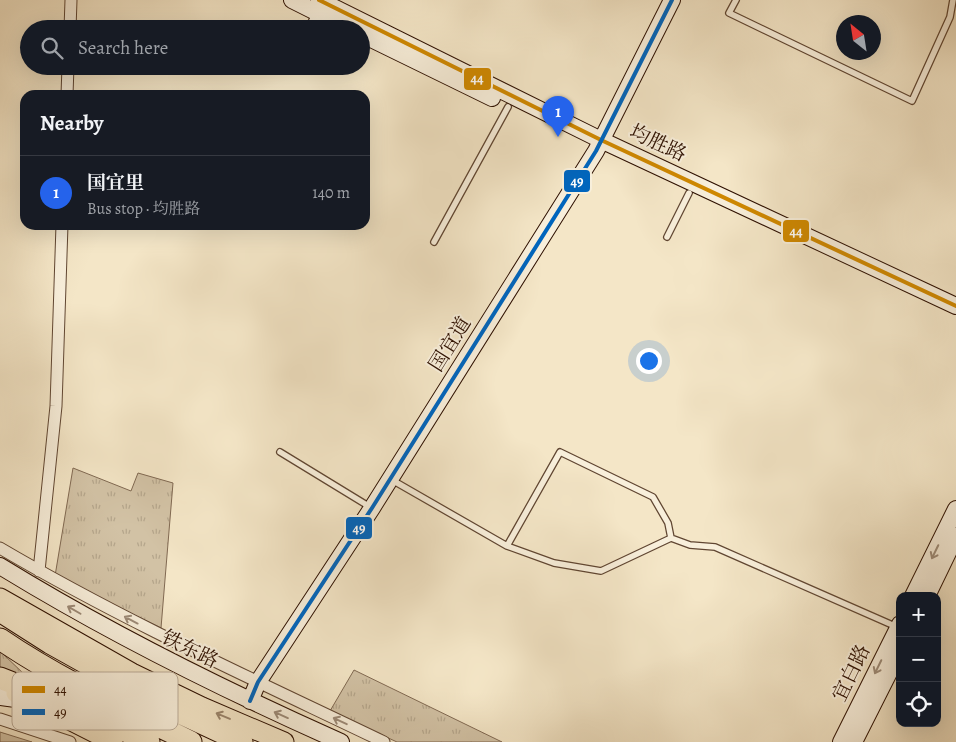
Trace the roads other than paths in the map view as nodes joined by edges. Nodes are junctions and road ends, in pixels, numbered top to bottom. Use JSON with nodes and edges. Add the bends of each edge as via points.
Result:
{"nodes":[{"id":1,"x":71,"y":0,"type":"edge"},
{"id":2,"x":672,"y":0,"type":"edge"},
{"id":3,"x":736,"y":0,"type":"edge"},
{"id":4,"x":954,"y":0,"type":"edge"},
{"id":5,"x":296,"y":1,"type":"edge"},
{"id":6,"x":318,"y":6,"type":"edge"},
{"id":7,"x":70,"y":20,"type":"edge"},
{"id":8,"x":312,"y":20,"type":"edge"},
{"id":9,"x":337,"y":20,"type":"edge"},
{"id":10,"x":346,"y":20,"type":"edge"},
{"id":11,"x":370,"y":32,"type":"edge"},
{"id":12,"x":370,"y":38,"type":"edge"},
{"id":13,"x":68,"y":75,"type":"edge"},
{"id":14,"x":67,"y":90,"type":"edge"},
{"id":15,"x":508,"y":107,"type":"junction"},
{"id":16,"x":599,"y":146,"type":"junction"},
{"id":17,"x":689,"y":193,"type":"junction"},
{"id":18,"x":62,"y":230,"type":"edge"},
{"id":19,"x":667,"y":237,"type":"dead end"},
{"id":20,"x":434,"y":242,"type":"dead end"},
{"id":21,"x":956,"y":306,"type":"edge"},
{"id":22,"x":956,"y":317,"type":"edge"},
{"id":23,"x":280,"y":452,"type":"dead end"},
{"id":24,"x":390,"y":478,"type":"junction"},
{"id":25,"x":372,"y":508,"type":"junction"},
{"id":26,"x":956,"y":508,"type":"edge"},
{"id":27,"x":956,"y":536,"type":"edge"},
{"id":28,"x":671,"y":538,"type":"junction"},
{"id":29,"x":507,"y":546,"type":"junction"},
{"id":30,"x":0,"y":548,"type":"edge"},
{"id":31,"x":0,"y":566,"type":"edge"},
{"id":32,"x":39,"y":571,"type":"junction"},
{"id":33,"x":916,"y":592,"type":"edge"},
{"id":34,"x":929,"y":592,"type":"edge"},
{"id":35,"x":0,"y":598,"type":"edge"},
{"id":36,"x":0,"y":612,"type":"edge"},
{"id":37,"x":896,"y":625,"type":"edge"},
{"id":38,"x":896,"y":632,"type":"edge"},
{"id":39,"x":0,"y":639,"type":"edge"},
{"id":40,"x":896,"y":659,"type":"edge"},
{"id":41,"x":53,"y":672,"type":"edge"},
{"id":42,"x":102,"y":672,"type":"edge"},
{"id":43,"x":130,"y":672,"type":"edge"},
{"id":44,"x":0,"y":678,"type":"edge"},
{"id":45,"x":258,"y":682,"type":"junction"},
{"id":46,"x":12,"y":683,"type":"edge"},
{"id":47,"x":0,"y":684,"type":"edge"},
{"id":48,"x":12,"y":691,"type":"edge"},
{"id":49,"x":178,"y":695,"type":"edge"},
{"id":50,"x":250,"y":701,"type":"junction"},
{"id":51,"x":178,"y":712,"type":"edge"},
{"id":52,"x":0,"y":719,"type":"edge"},
{"id":53,"x":12,"y":723,"type":"edge"},
{"id":54,"x":33,"y":730,"type":"edge"},
{"id":55,"x":89,"y":730,"type":"edge"},
{"id":56,"x":123,"y":730,"type":"edge"},
{"id":57,"x":166,"y":730,"type":"edge"},
{"id":58,"x":70,"y":742,"type":"edge"},
{"id":59,"x":113,"y":742,"type":"edge"},
{"id":60,"x":149,"y":742,"type":"edge"},
{"id":61,"x":191,"y":742,"type":"edge"},
{"id":62,"x":242,"y":742,"type":"edge"},
{"id":63,"x":284,"y":742,"type":"edge"},
{"id":64,"x":341,"y":742,"type":"edge"},
{"id":65,"x":384,"y":742,"type":"edge"},
{"id":66,"x":841,"y":742,"type":"edge"},
{"id":67,"x":854,"y":742,"type":"edge"}],
"edges":[{"from":1,"to":7,"type":"street"},
{"from":2,"to":16,"type":"street","name":"国宜道"},
{"from":3,"to":4,"type":"lane","via":[[729,13],[912,101],[950,17]]},
{"from":5,"to":6,"type":"street","name":"均胜路"},
{"from":6,"to":8,"type":"lane"},
{"from":6,"to":9,"type":"street","name":"均胜路"},
{"from":6,"to":10,"type":"street","name":"均胜路"},
{"from":11,"to":16,"type":"street","name":"均胜路"},
{"from":12,"to":15,"type":"street","name":"均胜路"},
{"from":13,"to":14,"type":"street"},
{"from":15,"to":16,"type":"street","name":"均胜路"},
{"from":15,"to":20,"type":"lane"},
{"from":16,"to":17,"type":"street","name":"均胜路"},
{"from":16,"to":21,"type":"street","name":"均胜路"},
{"from":16,"to":24,"type":"street","name":"国宜道"},
{"from":17,"to":19,"type":"lane"},
{"from":17,"to":22,"type":"street","name":"均胜路"},
{"from":18,"to":32,"type":"street","via":[[56,406]]},
{"from":23,"to":25,"type":"lane"},
{"from":24,"to":25,"type":"street","name":"国宜道"},
{"from":24,"to":29,"type":"lane"},
{"from":25,"to":45,"type":"street","name":"国宜道"},
{"from":26,"to":33,"type":"street","one_way":true},
{"from":27,"to":34,"type":"street"},
{"from":28,"to":29,"type":"lane","via":[[601,572],[554,563]]},
{"from":28,"to":29,"type":"lane","via":[[668,523],[653,497],[560,452]]},
{"from":28,"to":37,"type":"lane","via":[[690,546],[715,547]]},
{"from":30,"to":32,"type":"street","name":"铁东路"},
{"from":50,"to":31,"type":"street","name":"铁东路","one_way":true,"via":[[92,620]]},
{"from":45,"to":32,"type":"street","name":"铁东路","one_way":true,"via":[[177,644]]},
{"from":43,"to":35,"type":"main road","one_way":true},
{"from":36,"to":42,"type":"highway"},
{"from":38,"to":66,"type":"street","name":"宜白路","one_way":true},
{"from":39,"to":41,"type":"highway"},
{"from":40,"to":67,"type":"street","name":"宜白路"},
{"from":44,"to":46,"type":"highway"},
{"from":45,"to":50,"type":"street","name":"国宜道"},
{"from":65,"to":45,"type":"street","name":"铁东路","one_way":true},
{"from":47,"to":48,"type":"main road"},
{"from":63,"to":49,"type":"main road","one_way":true},
{"from":64,"to":50,"type":"street","name":"铁东路","one_way":true},
{"from":51,"to":62,"type":"highway"},
{"from":52,"to":53,"type":"street"},
{"from":54,"to":58,"type":"street"},
{"from":55,"to":59,"type":"main road"},
{"from":56,"to":60,"type":"highway"},
{"from":57,"to":61,"type":"highway"}]}
